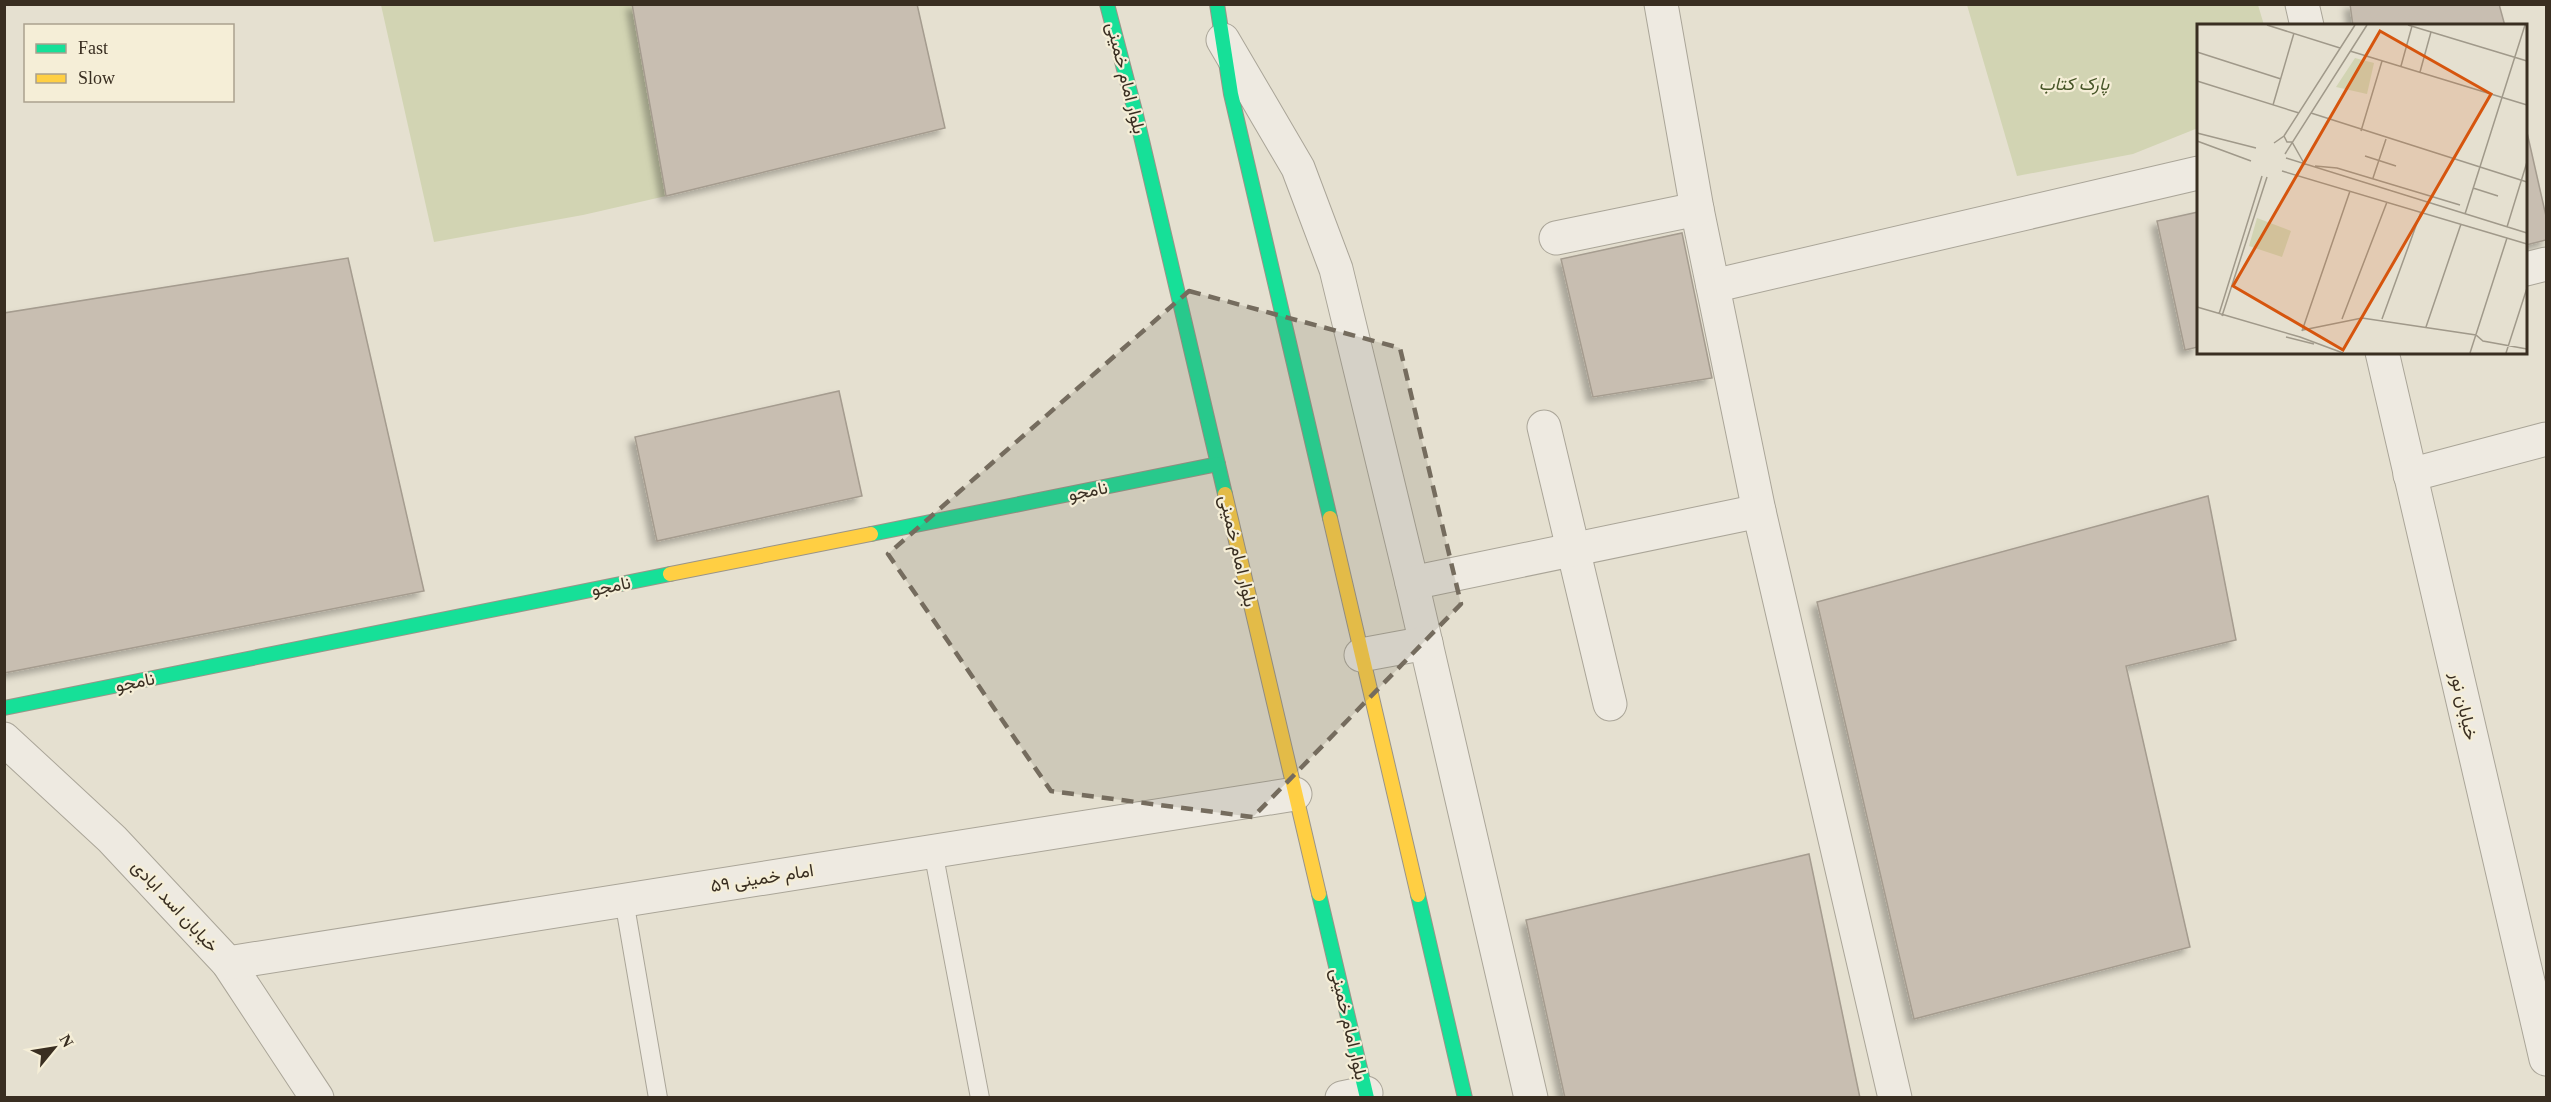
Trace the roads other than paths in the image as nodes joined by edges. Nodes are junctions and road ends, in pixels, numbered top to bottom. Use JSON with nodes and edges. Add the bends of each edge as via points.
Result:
{"nodes":[{"id":1,"x":1107,"y":4,"type":"edge"},
{"id":2,"x":1217,"y":4,"type":"edge"},
{"id":3,"x":1225,"y":4,"type":"edge"},
{"id":4,"x":1661,"y":4,"type":"edge"},
{"id":5,"x":2302,"y":4,"type":"edge"},
{"id":6,"x":2307,"y":24,"type":"edge"},
{"id":7,"x":1221,"y":29,"type":"junction"},
{"id":8,"x":2197,"y":173,"type":"edge"},
{"id":9,"x":1697,"y":209,"type":"junction"},
{"id":10,"x":1556,"y":238,"type":"dead end"},
{"id":11,"x":2547,"y":264,"type":"edge"},
{"id":12,"x":2527,"y":269,"type":"edge"},
{"id":13,"x":1713,"y":286,"type":"junction"},
{"id":14,"x":2382,"y":354,"type":"edge"},
{"id":15,"x":1544,"y":427,"type":"dead end"},
{"id":16,"x":2547,"y":439,"type":"edge"},
{"id":17,"x":1218,"y":464,"type":"junction"},
{"id":18,"x":2410,"y":475,"type":"junction"},
{"id":19,"x":1759,"y":511,"type":"junction"},
{"id":20,"x":1574,"y":549,"type":"junction"},
{"id":21,"x":1412,"y":583,"type":"junction"},
{"id":22,"x":1426,"y":643,"type":"junction"},
{"id":23,"x":1361,"y":655,"type":"junction"},
{"id":24,"x":1610,"y":704,"type":"dead end"},
{"id":25,"x":4,"y":708,"type":"edge"},
{"id":26,"x":4,"y":739,"type":"edge"},
{"id":27,"x":1295,"y":794,"type":"junction"},
{"id":28,"x":933,"y":851,"type":"junction"},
{"id":29,"x":624,"y":900,"type":"junction"},
{"id":30,"x":228,"y":963,"type":"junction"},
{"id":31,"x":2547,"y":1059,"type":"edge"},
{"id":32,"x":1358,"y":1096,"type":"edge"},
{"id":33,"x":317,"y":1098,"type":"edge"},
{"id":34,"x":658,"y":1098,"type":"edge"},
{"id":35,"x":980,"y":1098,"type":"edge"},
{"id":36,"x":1465,"y":1098,"type":"edge"},
{"id":37,"x":1531,"y":1098,"type":"edge"},
{"id":38,"x":1895,"y":1098,"type":"edge"}],
"edges":[{"from":1,"to":17,"type":"main road","name":"بلوار امام خمينی"},
{"from":2,"to":7,"type":"main road"},
{"from":3,"to":7,"type":"main road"},
{"from":4,"to":9,"type":"street"},
{"from":5,"to":6,"type":"street"},
{"from":7,"to":21,"type":"street","via":[[1298,168],[1336,269]]},
{"from":7,"to":23,"type":"main road","via":[[1231,94]]},
{"from":8,"to":13,"type":"street"},
{"from":9,"to":10,"type":"street"},
{"from":9,"to":13,"type":"street"},
{"from":11,"to":12,"type":"street"},
{"from":13,"to":19,"type":"street"},
{"from":14,"to":18,"type":"street","name":"خیابان نور"},
{"from":15,"to":20,"type":"street"},
{"from":16,"to":18,"type":"street"},
{"from":17,"to":25,"type":"main road","name":"نامجو"},
{"from":17,"to":27,"type":"main road","name":"بلوار امام خمينی"},
{"from":18,"to":31,"type":"street","name":"خیابان نور"},
{"from":19,"to":20,"type":"street"},
{"from":19,"to":38,"type":"street"},
{"from":20,"to":21,"type":"street"},
{"from":20,"to":24,"type":"street"},
{"from":21,"to":22,"type":"street"},
{"from":22,"to":23,"type":"street"},
{"from":22,"to":37,"type":"street"},
{"from":23,"to":36,"type":"main road"},
{"from":26,"to":30,"type":"street","name":"خیابان اسد ابادی","via":[[112,838]]},
{"from":27,"to":28,"type":"street","name":"امام خمينی ۵۹"},
{"from":27,"to":32,"type":"main road","name":"بلوار امام خمينی"},
{"from":28,"to":29,"type":"street","name":"امام خمينی ۵۹"},
{"from":28,"to":35,"type":"lane"},
{"from":29,"to":30,"type":"street","name":"امام خمينی ۵۹"},
{"from":29,"to":34,"type":"lane"},
{"from":30,"to":33,"type":"street","name":"خیابان اسد ابادی"}]}
